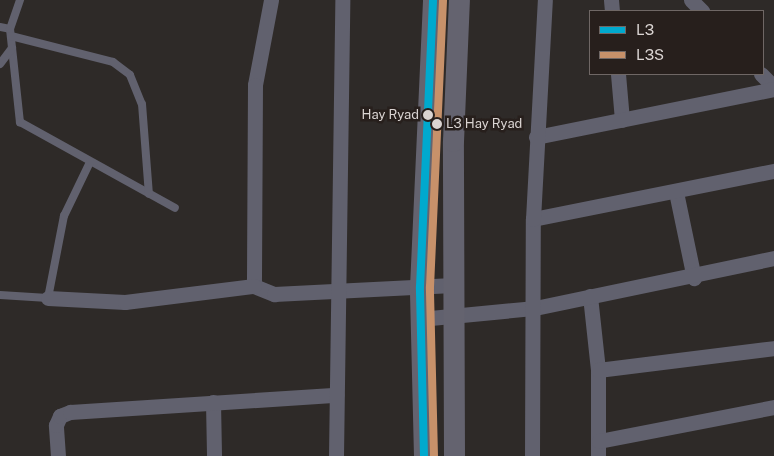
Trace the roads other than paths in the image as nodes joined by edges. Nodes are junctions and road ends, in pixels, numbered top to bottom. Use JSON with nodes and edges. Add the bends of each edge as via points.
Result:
{"nodes":[{"id":1,"x":20,"y":0,"type":"edge"},
{"id":2,"x":271,"y":0,"type":"edge"},
{"id":3,"x":342,"y":0,"type":"edge"},
{"id":4,"x":430,"y":0,"type":"edge"},
{"id":5,"x":545,"y":0,"type":"edge"},
{"id":6,"x":691,"y":0,"type":"edge"},
{"id":7,"x":459,"y":2,"type":"edge"},
{"id":8,"x":701,"y":10,"type":"edge"},
{"id":9,"x":0,"y":27,"type":"edge"},
{"id":10,"x":11,"y":33,"type":"junction"},
{"id":11,"x":12,"y":48,"type":"junction"},
{"id":12,"x":0,"y":64,"type":"edge"},
{"id":13,"x":618,"y":75,"type":"edge"},
{"id":14,"x":762,"y":75,"type":"edge"},
{"id":15,"x":774,"y":88,"type":"edge"},
{"id":16,"x":622,"y":120,"type":"junction"},
{"id":17,"x":536,"y":137,"type":"junction"},
{"id":18,"x":90,"y":162,"type":"junction"},
{"id":19,"x":774,"y":171,"type":"edge"},
{"id":20,"x":676,"y":192,"type":"junction"},
{"id":21,"x":149,"y":194,"type":"junction"},
{"id":22,"x":175,"y":208,"type":"dead end"},
{"id":23,"x":533,"y":219,"type":"junction"},
{"id":24,"x":774,"y":258,"type":"edge"},
{"id":25,"x":694,"y":278,"type":"junction"},
{"id":26,"x":454,"y":285,"type":"junction"},
{"id":27,"x":254,"y":286,"type":"junction"},
{"id":28,"x":420,"y":287,"type":"junction"},
{"id":29,"x":340,"y":292,"type":"junction"},
{"id":30,"x":0,"y":296,"type":"edge"},
{"id":31,"x":590,"y":296,"type":"junction"},
{"id":32,"x":48,"y":298,"type":"junction"},
{"id":33,"x":535,"y":308,"type":"junction"},
{"id":34,"x":454,"y":315,"type":"junction"},
{"id":35,"x":420,"y":319,"type":"junction"},
{"id":36,"x":774,"y":348,"type":"edge"},
{"id":37,"x":598,"y":370,"type":"junction"},
{"id":38,"x":336,"y":394,"type":"junction"},
{"id":39,"x":213,"y":402,"type":"junction"},
{"id":40,"x":774,"y":407,"type":"edge"},
{"id":41,"x":598,"y":448,"type":"edge"},
{"id":42,"x":58,"y":456,"type":"edge"},
{"id":43,"x":214,"y":456,"type":"edge"},
{"id":44,"x":336,"y":456,"type":"edge"},
{"id":45,"x":424,"y":456,"type":"edge"},
{"id":46,"x":454,"y":456,"type":"edge"},
{"id":47,"x":532,"y":456,"type":"edge"}],
"edges":[{"from":1,"to":10,"type":"lane"},
{"from":2,"to":27,"type":"street","via":[[255,85]]},
{"from":3,"to":29,"type":"street"},
{"from":4,"to":7,"type":"street"},
{"from":4,"to":28,"type":"main road"},
{"from":5,"to":17,"type":"street"},
{"from":6,"to":8,"type":"street"},
{"from":7,"to":26,"type":"main road"},
{"from":9,"to":10,"type":"lane"},
{"from":10,"to":11,"type":"lane"},
{"from":10,"to":21,"type":"lane","via":[[113,62],[130,74],[142,104]]},
{"from":11,"to":12,"type":"lane"},
{"from":11,"to":18,"type":"lane","via":[[20,122]]},
{"from":13,"to":16,"type":"street"},
{"from":14,"to":15,"type":"street"},
{"from":15,"to":16,"type":"street"},
{"from":16,"to":17,"type":"street"},
{"from":17,"to":23,"type":"street"},
{"from":18,"to":21,"type":"lane"},
{"from":18,"to":32,"type":"lane","via":[[64,216]]},
{"from":19,"to":20,"type":"street"},
{"from":20,"to":23,"type":"street"},
{"from":20,"to":25,"type":"street"},
{"from":21,"to":22,"type":"lane"},
{"from":23,"to":33,"type":"street"},
{"from":24,"to":25,"type":"street"},
{"from":25,"to":31,"type":"street"},
{"from":26,"to":28,"type":"street"},
{"from":26,"to":34,"type":"main road"},
{"from":27,"to":29,"type":"street","via":[[274,294]]},
{"from":27,"to":32,"type":"street","via":[[125,302]]},
{"from":28,"to":29,"type":"street"},
{"from":28,"to":35,"type":"main road"},
{"from":29,"to":38,"type":"street"},
{"from":30,"to":32,"type":"lane"},
{"from":31,"to":33,"type":"street"},
{"from":31,"to":37,"type":"street"},
{"from":33,"to":34,"type":"street"},
{"from":33,"to":47,"type":"street"},
{"from":34,"to":35,"type":"street"},
{"from":34,"to":46,"type":"main road"},
{"from":35,"to":45,"type":"main road"},
{"from":36,"to":37,"type":"street"},
{"from":37,"to":41,"type":"street"},
{"from":38,"to":39,"type":"street"},
{"from":38,"to":44,"type":"street"},
{"from":39,"to":42,"type":"street","via":[[70,412],[60,416],[56,425]]},
{"from":39,"to":43,"type":"street"},
{"from":40,"to":41,"type":"street"}]}
